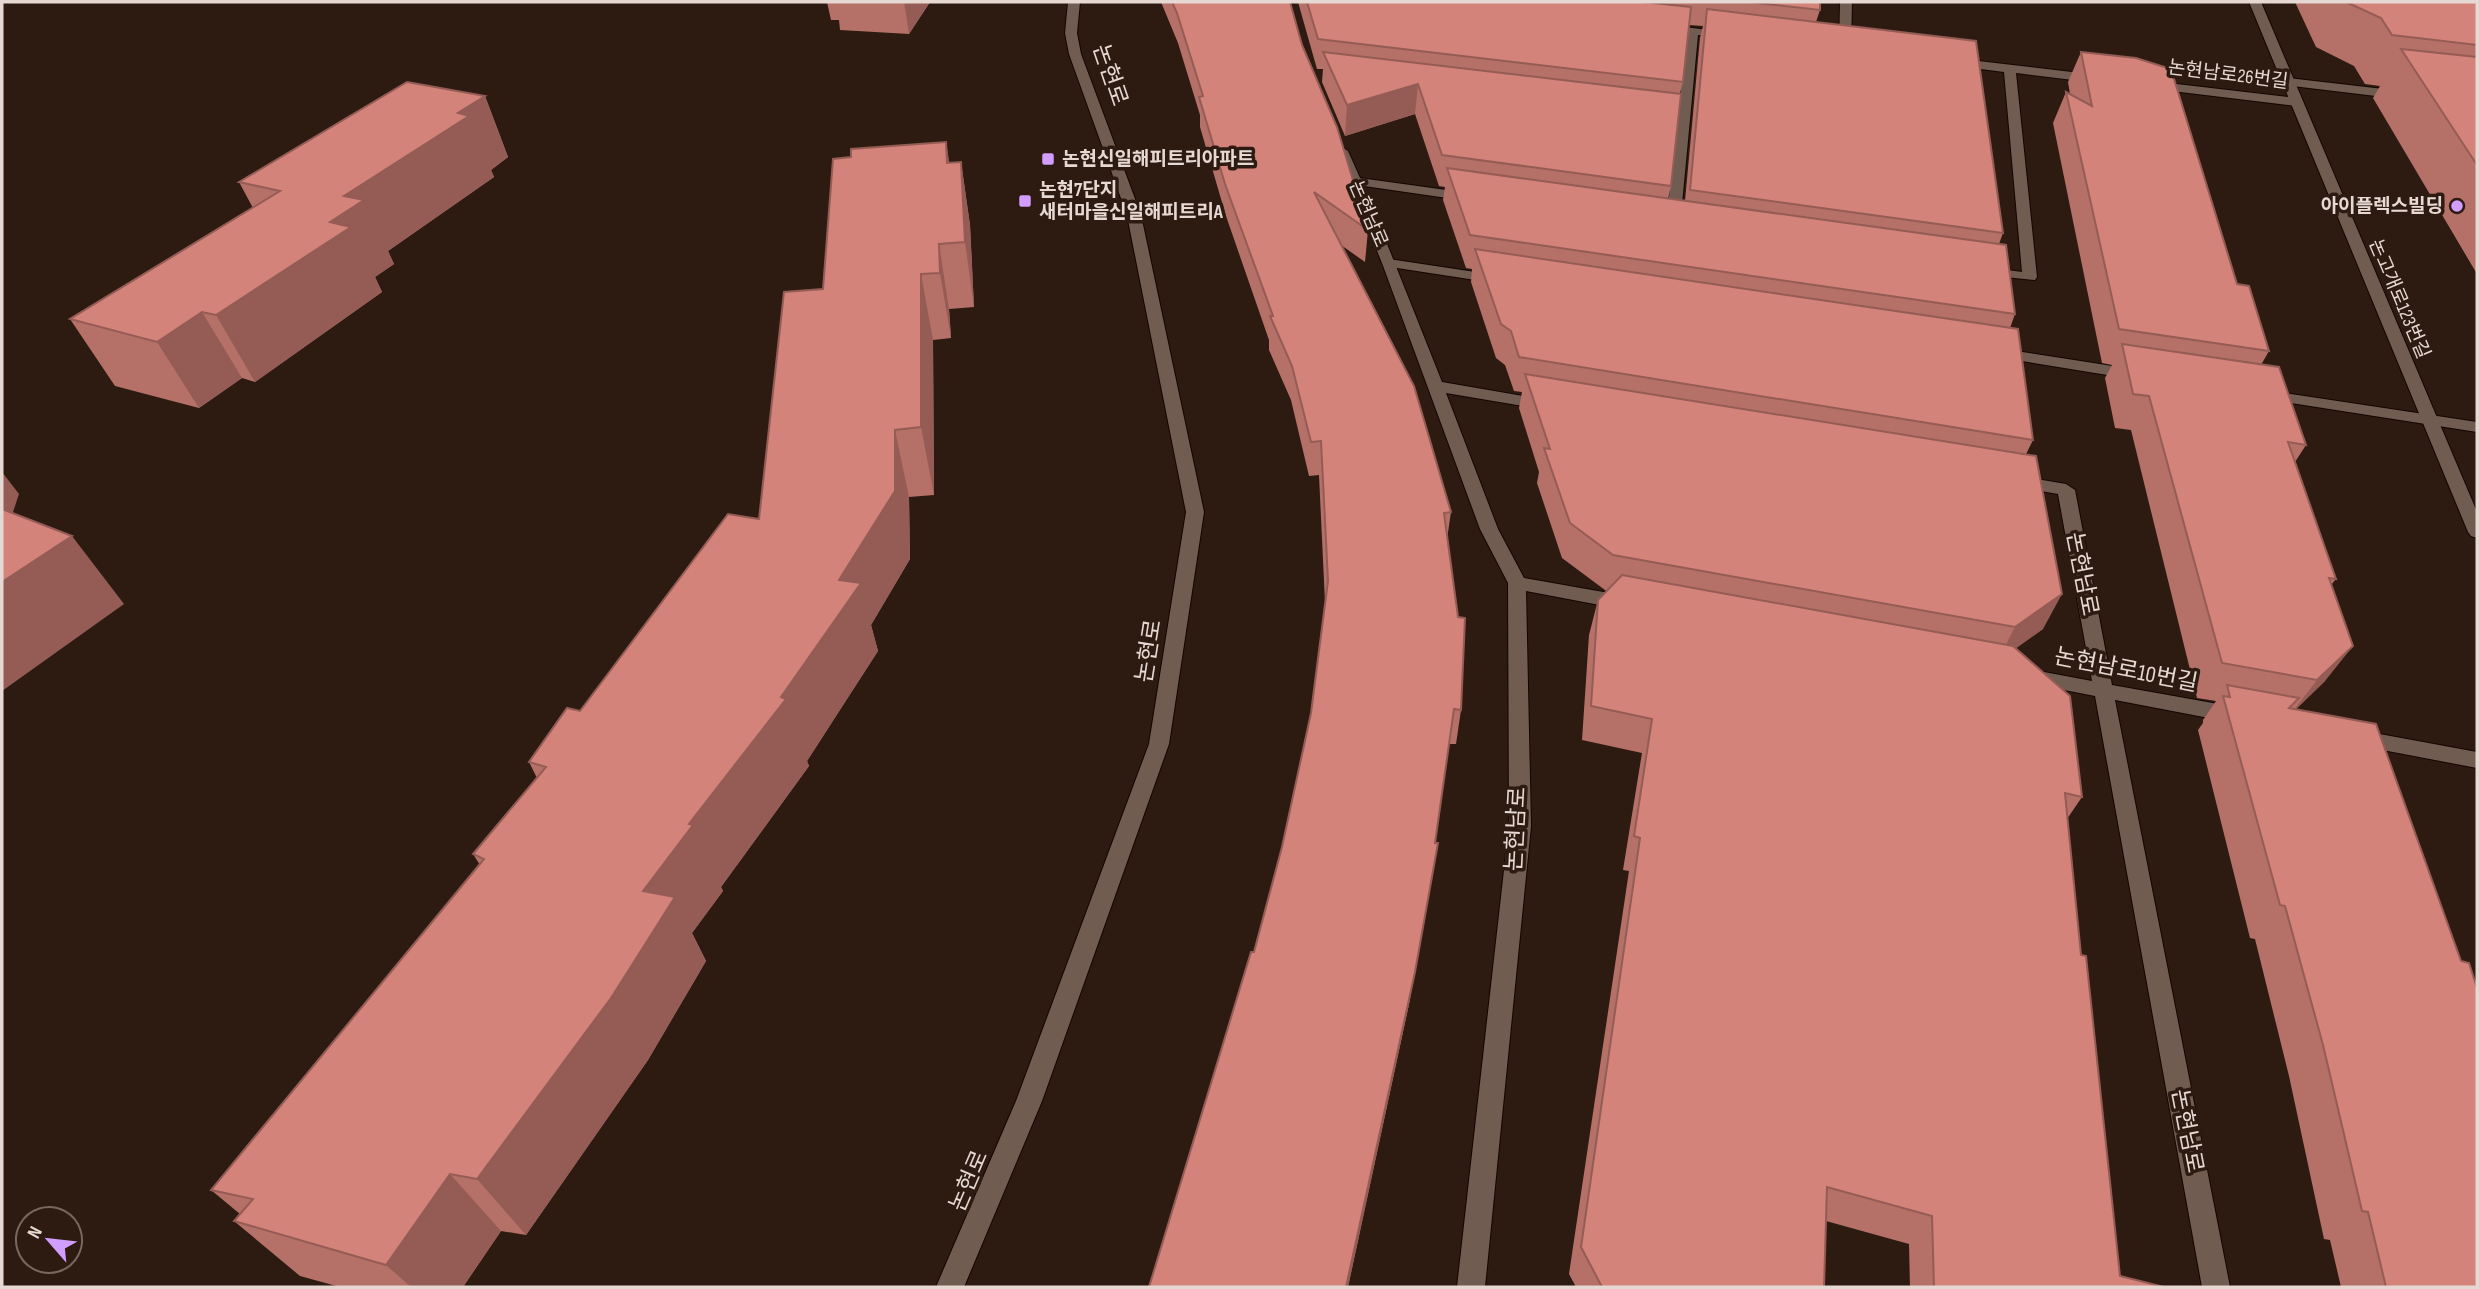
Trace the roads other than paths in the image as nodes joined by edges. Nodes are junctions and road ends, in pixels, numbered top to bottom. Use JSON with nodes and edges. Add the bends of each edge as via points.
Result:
{"nodes":[{"id":1,"x":1074,"y":2,"type":"edge"},
{"id":2,"x":1846,"y":2,"type":"edge"},
{"id":3,"x":2255,"y":2,"type":"edge"},
{"id":4,"x":1652,"y":26,"type":"edge"},
{"id":5,"x":1693,"y":31,"type":"junction"},
{"id":6,"x":1734,"y":36,"type":"edge"},
{"id":7,"x":1831,"y":46,"type":"edge"},
{"id":8,"x":1845,"y":48,"type":"junction"},
{"id":9,"x":1858,"y":50,"type":"edge"},
{"id":10,"x":1941,"y":60,"type":"edge"},
{"id":11,"x":2010,"y":69,"type":"junction"},
{"id":12,"x":2105,"y":80,"type":"edge"},
{"id":13,"x":2288,"y":82,"type":"junction"},
{"id":14,"x":2133,"y":83,"type":"edge"},
{"id":15,"x":2410,"y":96,"type":"edge"},
{"id":16,"x":2296,"y":102,"type":"junction"},
{"id":17,"x":1643,"y":114,"type":"edge"},
{"id":18,"x":1684,"y":119,"type":"junction"},
{"id":19,"x":1335,"y":134,"type":"edge"},
{"id":20,"x":1354,"y":181,"type":"junction"},
{"id":21,"x":1479,"y":198,"type":"edge"},
{"id":22,"x":1673,"y":225,"type":"edge"},
{"id":23,"x":1389,"y":263,"type":"junction"},
{"id":24,"x":1975,"y":269,"type":"edge"},
{"id":25,"x":1511,"y":281,"type":"edge"},
{"id":26,"x":1974,"y":350,"type":"edge"},
{"id":27,"x":2153,"y":377,"type":"edge"},
{"id":28,"x":1435,"y":386,"type":"junction"},
{"id":29,"x":2249,"y":392,"type":"edge"},
{"id":30,"x":1558,"y":407,"type":"edge"},
{"id":31,"x":2429,"y":420,"type":"junction"},
{"id":32,"x":2477,"y":427,"type":"edge"},
{"id":33,"x":1997,"y":479,"type":"edge"},
{"id":34,"x":2477,"y":532,"type":"edge"},
{"id":35,"x":1517,"y":583,"type":"junction"},
{"id":36,"x":1640,"y":605,"type":"edge"},
{"id":37,"x":2010,"y":673,"type":"edge"},
{"id":38,"x":2105,"y":691,"type":"junction"},
{"id":39,"x":2251,"y":718,"type":"edge"},
{"id":40,"x":2344,"y":736,"type":"edge"},
{"id":41,"x":2477,"y":760,"type":"edge"},
{"id":42,"x":950,"y":1287,"type":"edge"},
{"id":43,"x":1471,"y":1287,"type":"edge"},
{"id":44,"x":2216,"y":1287,"type":"edge"}],
"edges":[{"from":1,"to":42,"type":"street","name":"논현로","via":[[1071,33],[1075,54],[1134,215],[1195,512],[1159,744],[1029,1101]]},
{"from":2,"to":8,"type":"street"},
{"from":3,"to":13,"type":"street","name":"논고개로123번길"},
{"from":4,"to":5,"type":"street"},
{"from":5,"to":6,"type":"street"},
{"from":5,"to":18,"type":"street"},
{"from":7,"to":8,"type":"street"},
{"from":8,"to":9,"type":"street"},
{"from":10,"to":11,"type":"street"},
{"from":11,"to":12,"type":"street"},
{"from":11,"to":24,"type":"street","via":[[2030,277]]},
{"from":13,"to":15,"type":"street"},
{"from":13,"to":16,"type":"street","name":"논고개로123번길"},
{"from":14,"to":16,"type":"street","name":"논현남로26번길"},
{"from":16,"to":31,"type":"street","name":"논고개로123번길"},
{"from":17,"to":18,"type":"street"},
{"from":18,"to":22,"type":"street"},
{"from":19,"to":20,"type":"street","name":"논현남로"},
{"from":20,"to":21,"type":"street"},
{"from":20,"to":23,"type":"street","name":"논현남로"},
{"from":23,"to":25,"type":"street"},
{"from":23,"to":28,"type":"street","name":"논현남로"},
{"from":26,"to":27,"type":"street"},
{"from":28,"to":30,"type":"lane"},
{"from":28,"to":35,"type":"street","name":"논현남로","via":[[1489,529]]},
{"from":29,"to":31,"type":"street"},
{"from":31,"to":32,"type":"street"},
{"from":31,"to":34,"type":"street","name":"논고개로123번길"},
{"from":33,"to":38,"type":"street","name":"논현남로","via":[[2066,490]]},
{"from":35,"to":36,"type":"street"},
{"from":35,"to":43,"type":"street","name":"논현남로","via":[[1520,826]]},
{"from":37,"to":38,"type":"street","name":"논현남로10번길"},
{"from":38,"to":39,"type":"street","name":"논현남로10번길"},
{"from":38,"to":44,"type":"street","name":"논현남로"},
{"from":40,"to":41,"type":"street"}]}
